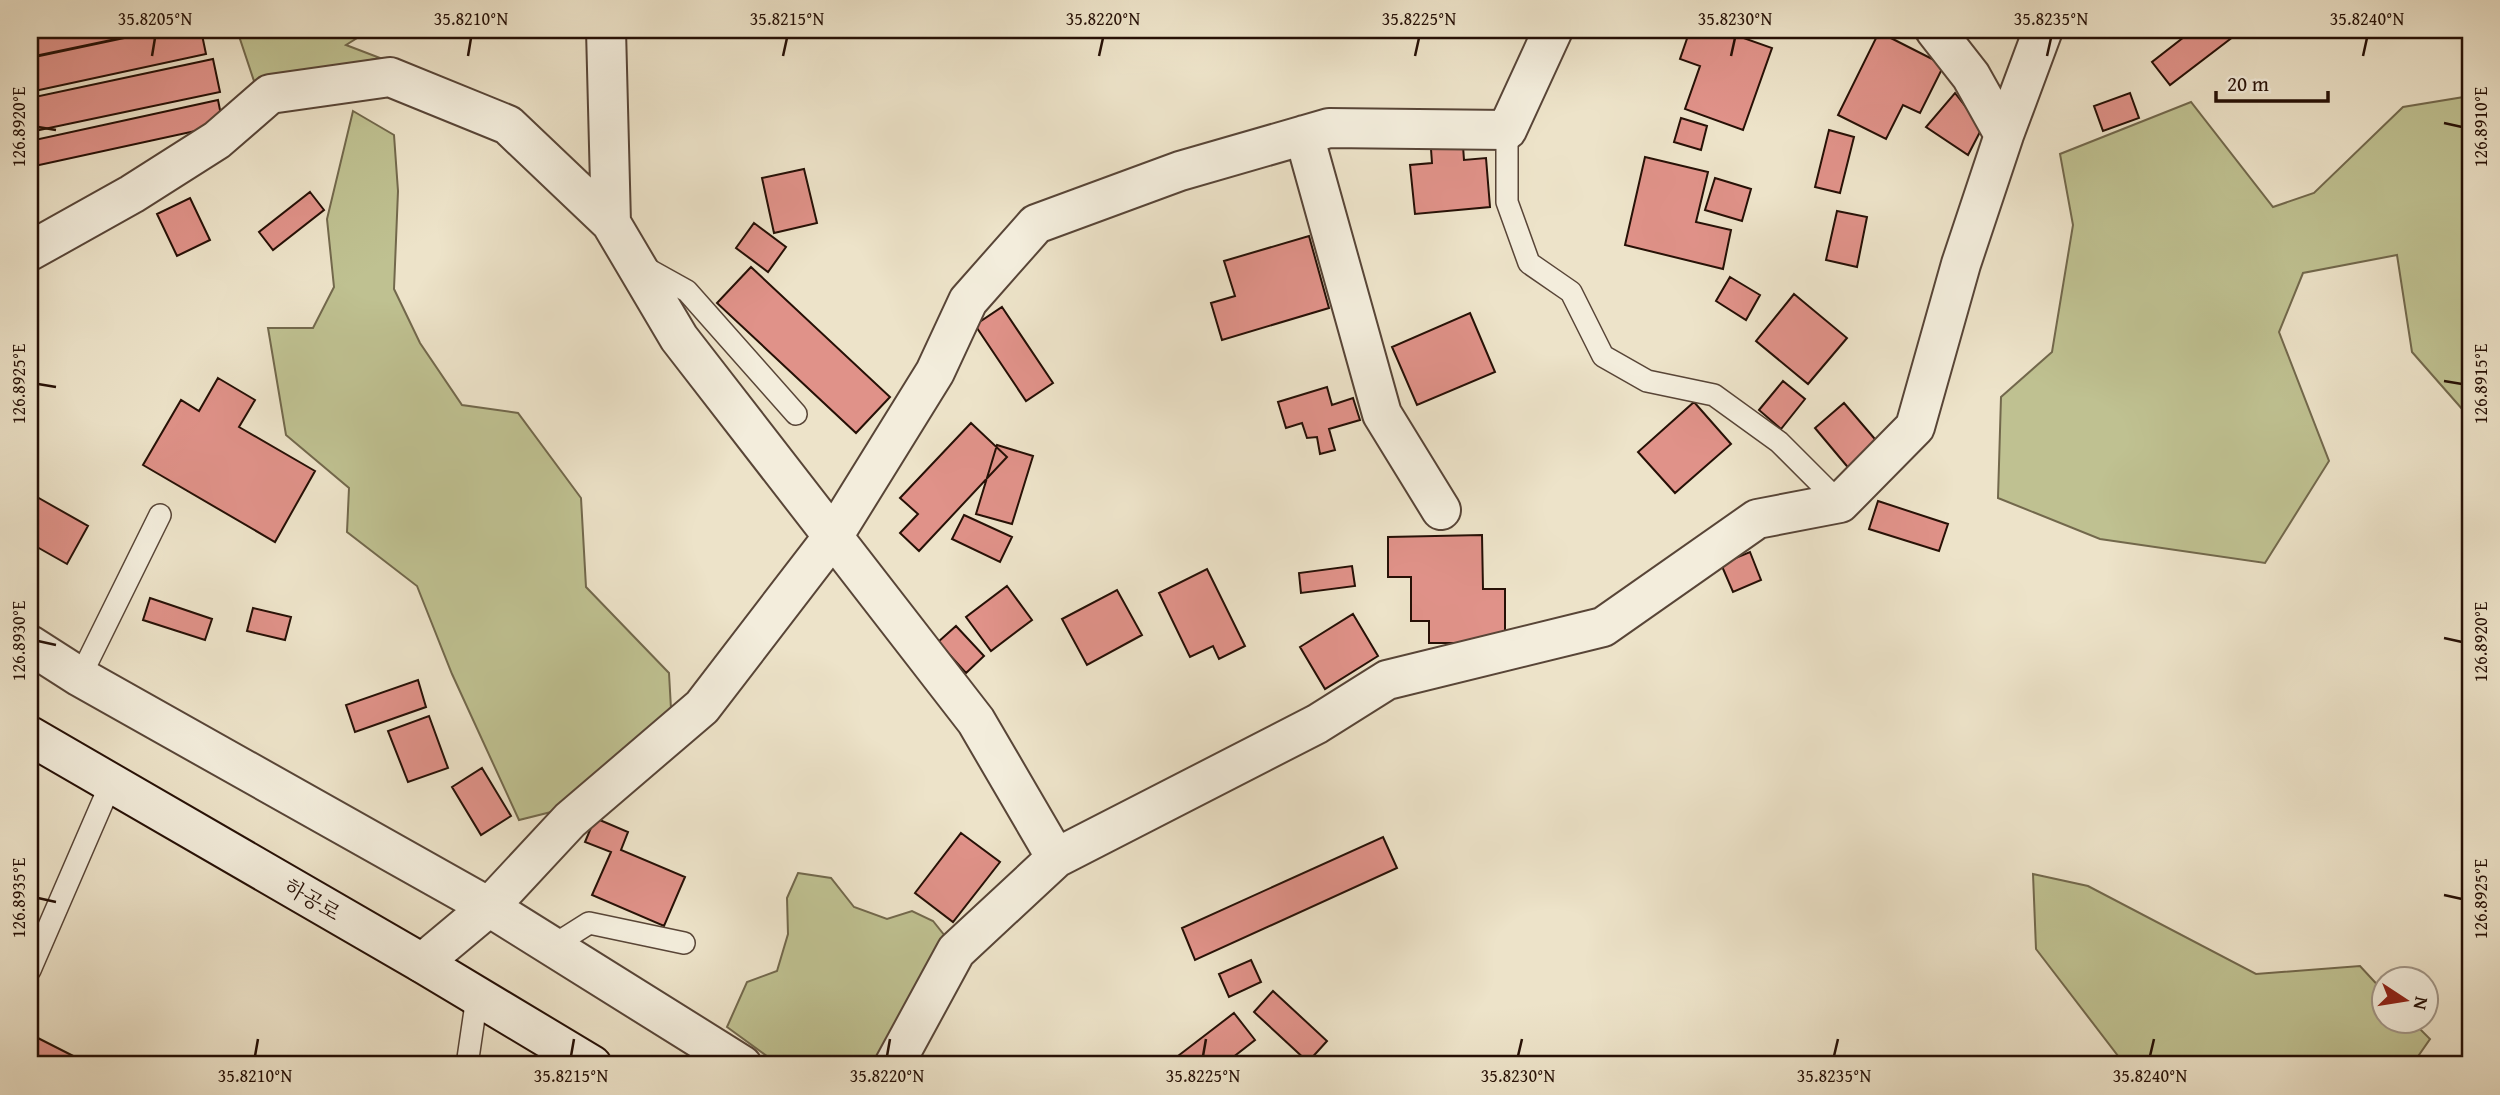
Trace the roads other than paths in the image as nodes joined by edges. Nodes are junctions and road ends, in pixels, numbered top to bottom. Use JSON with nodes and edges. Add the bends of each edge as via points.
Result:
{"nodes":[{"id":1,"x":606,"y":30,"type":"edge"},
{"id":2,"x":1553,"y":30,"type":"edge"},
{"id":3,"x":1935,"y":30,"type":"edge"},
{"id":4,"x":2043,"y":30,"type":"edge"},
{"id":5,"x":1507,"y":130,"type":"junction"},
{"id":6,"x":1304,"y":135,"type":"junction"},
{"id":7,"x":2004,"y":135,"type":"junction"},
{"id":8,"x":611,"y":223,"type":"junction"},
{"id":9,"x":30,"y":251,"type":"edge"},
{"id":10,"x":634,"y":262,"type":"junction"},
{"id":11,"x":796,"y":414,"type":"dead end"},
{"id":12,"x":1840,"y":503,"type":"junction"},
{"id":13,"x":1441,"y":510,"type":"dead end"},
{"id":14,"x":160,"y":514,"type":"dead end"},
{"id":15,"x":834,"y":535,"type":"junction"},
{"id":16,"x":30,"y":645,"type":"edge"},
{"id":17,"x":80,"y":677,"type":"junction"},
{"id":18,"x":30,"y":736,"type":"edge"},
{"id":19,"x":111,"y":783,"type":"junction"},
{"id":20,"x":1056,"y":859,"type":"junction"},
{"id":21,"x":489,"y":907,"type":"junction"},
{"id":22,"x":684,"y":943,"type":"dead end"},
{"id":23,"x":551,"y":947,"type":"junction"},
{"id":24,"x":422,"y":963,"type":"junction"},
{"id":25,"x":30,"y":970,"type":"edge"},
{"id":26,"x":477,"y":997,"type":"junction"},
{"id":27,"x":467,"y":1065,"type":"edge"},
{"id":28,"x":592,"y":1065,"type":"edge"},
{"id":29,"x":742,"y":1065,"type":"edge"},
{"id":30,"x":894,"y":1065,"type":"edge"}],
"edges":[{"from":1,"to":8,"type":"street"},
{"from":2,"to":5,"type":"street"},
{"from":3,"to":7,"type":"street","via":[[1971,76]]},
{"from":4,"to":7,"type":"street"},
{"from":5,"to":6,"type":"street","via":[[1329,128]]},
{"from":5,"to":12,"type":"lane","via":[[1507,202],[1529,263],[1571,292],[1603,356],[1647,381],[1714,395],[1779,442]]},
{"from":6,"to":13,"type":"street","via":[[1382,414]]},
{"from":6,"to":15,"type":"street","via":[[1180,171],[1036,224],[968,301],[935,372]]},
{"from":7,"to":12,"type":"street","via":[[1961,264],[1915,427]]},
{"from":8,"to":9,"type":"street","via":[[509,125],[390,77],[270,94],[217,140]]},
{"from":8,"to":10,"type":"street"},
{"from":10,"to":11,"type":"lane","via":[[687,290]]},
{"from":10,"to":15,"type":"street","via":[[679,338]]},
{"from":12,"to":20,"type":"street","via":[[1757,519],[1604,627],[1387,680],[1317,724]]},
{"from":14,"to":17,"type":"lane"},
{"from":15,"to":20,"type":"street","via":[[976,721]]},
{"from":15,"to":21,"type":"street","via":[[702,708],[570,820]]},
{"from":16,"to":17,"type":"street"},
{"from":17,"to":21,"type":"street"},
{"from":18,"to":19,"type":"street","name":"하공로"},
{"from":19,"to":24,"type":"street","name":"하공로"},
{"from":19,"to":25,"type":"lane"},
{"from":20,"to":30,"type":"street","via":[[956,951]]},
{"from":21,"to":23,"type":"street"},
{"from":21,"to":24,"type":"street"},
{"from":22,"to":23,"type":"lane","via":[[589,923]]},
{"from":23,"to":29,"type":"street"},
{"from":24,"to":26,"type":"street","name":"하공로"},
{"from":26,"to":27,"type":"lane"},
{"from":26,"to":28,"type":"street","name":"하공로"}]}
